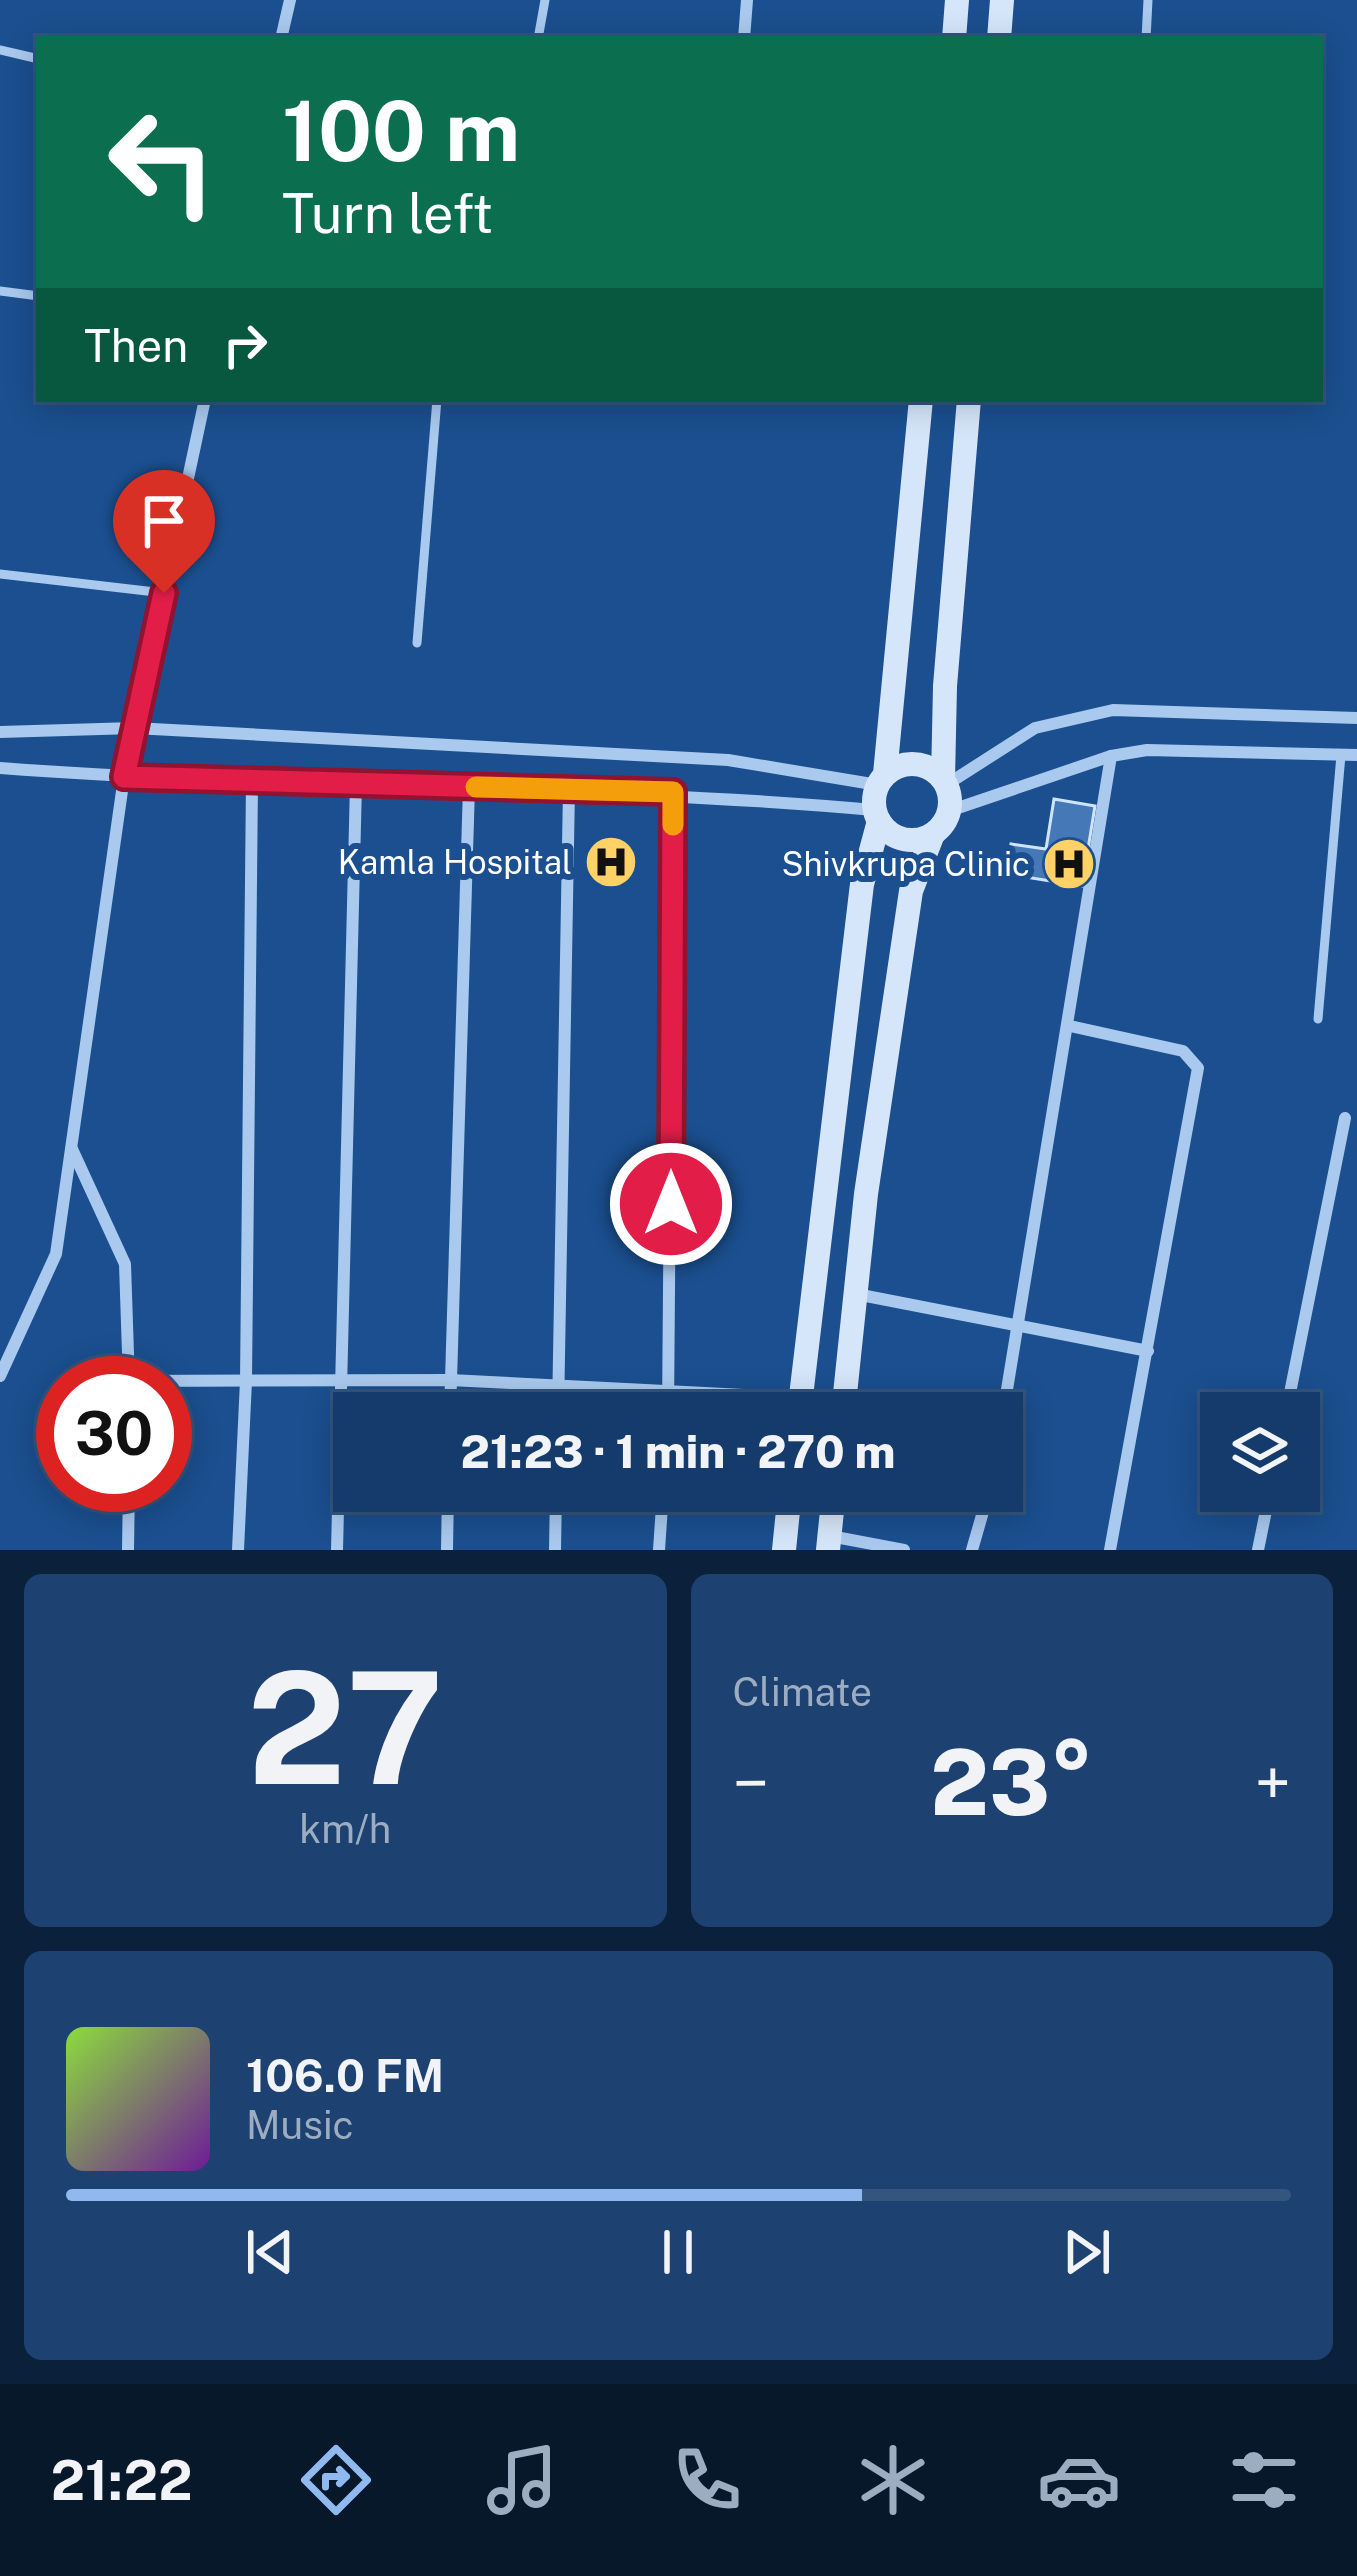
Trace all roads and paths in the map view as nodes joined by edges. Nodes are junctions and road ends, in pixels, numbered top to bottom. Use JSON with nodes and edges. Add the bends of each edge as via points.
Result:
{"nodes":[{"id":1,"x":290,"y":0,"type":"edge"},
{"id":2,"x":545,"y":0,"type":"edge"},
{"id":3,"x":747,"y":0,"type":"edge"},
{"id":4,"x":957,"y":0,"type":"edge"},
{"id":5,"x":1002,"y":0,"type":"edge"},
{"id":6,"x":1148,"y":0,"type":"edge"},
{"id":7,"x":282,"y":36,"type":"edge"},
{"id":8,"x":539,"y":36,"type":"edge"},
{"id":9,"x":744,"y":36,"type":"edge"},
{"id":10,"x":954,"y":36,"type":"edge"},
{"id":11,"x":998,"y":36,"type":"edge"},
{"id":12,"x":1146,"y":36,"type":"edge"},
{"id":13,"x":0,"y":50,"type":"edge"},
{"id":14,"x":36,"y":58,"type":"edge"},
{"id":15,"x":0,"y":291,"type":"edge"},
{"id":16,"x":36,"y":296,"type":"edge"},
{"id":17,"x":204,"y":402,"type":"edge"},
{"id":18,"x":437,"y":402,"type":"edge"},
{"id":19,"x":921,"y":402,"type":"edge"},
{"id":20,"x":969,"y":402,"type":"edge"},
{"id":21,"x":0,"y":574,"type":"edge"},
{"id":22,"x":164,"y":593,"type":"junction"},
{"id":23,"x":417,"y":643,"type":"dead end"},
{"id":24,"x":1357,"y":718,"type":"edge"},
{"id":25,"x":134,"y":728,"type":"junction"},
{"id":26,"x":0,"y":732,"type":"edge"},
{"id":27,"x":1341,"y":754,"type":"junction"},
{"id":28,"x":1357,"y":755,"type":"edge"},
{"id":29,"x":1111,"y":756,"type":"junction"},
{"id":30,"x":0,"y":768,"type":"edge"},
{"id":31,"x":124,"y":777,"type":"junction"},
{"id":32,"x":252,"y":781,"type":"junction"},
{"id":33,"x":944,"y":782,"type":"junction"},
{"id":34,"x":356,"y":784,"type":"junction"},
{"id":35,"x":469,"y":787,"type":"junction"},
{"id":36,"x":569,"y":789,"type":"junction"},
{"id":37,"x":673,"y":792,"type":"junction"},
{"id":38,"x":879,"y":798,"type":"junction"},
{"id":39,"x":949,"y":811,"type":"junction"},
{"id":40,"x":933,"y":834,"type":"junction"},
{"id":41,"x":1318,"y":1019,"type":"dead end"},
{"id":42,"x":1070,"y":1026,"type":"junction"},
{"id":43,"x":1345,"y":1118,"type":"dead end"},
{"id":44,"x":71,"y":1148,"type":"junction"},
{"id":45,"x":855,"y":1294,"type":"junction"},
{"id":46,"x":1019,"y":1329,"type":"junction"},
{"id":47,"x":1148,"y":1351,"type":"junction"},
{"id":48,"x":128,"y":1356,"type":"edge"},
{"id":49,"x":0,"y":1376,"type":"edge"},
{"id":50,"x":339,"y":1378,"type":"junction"},
{"id":51,"x":451,"y":1379,"type":"junction"},
{"id":52,"x":192,"y":1381,"type":"edge"},
{"id":53,"x":246,"y":1381,"type":"junction"},
{"id":54,"x":558,"y":1383,"type":"junction"},
{"id":55,"x":670,"y":1388,"type":"junction"},
{"id":56,"x":451,"y":1392,"type":"edge"},
{"id":57,"x":558,"y":1392,"type":"edge"},
{"id":58,"x":670,"y":1392,"type":"edge"},
{"id":59,"x":702,"y":1392,"type":"edge"},
{"id":60,"x":801,"y":1392,"type":"edge"},
{"id":61,"x":844,"y":1392,"type":"edge"},
{"id":62,"x":1007,"y":1392,"type":"edge"},
{"id":63,"x":1290,"y":1392,"type":"edge"},
{"id":64,"x":129,"y":1512,"type":"edge"},
{"id":65,"x":447,"y":1512,"type":"edge"},
{"id":66,"x":556,"y":1512,"type":"edge"},
{"id":67,"x":662,"y":1512,"type":"edge"},
{"id":68,"x":788,"y":1512,"type":"edge"},
{"id":69,"x":832,"y":1512,"type":"edge"},
{"id":70,"x":982,"y":1512,"type":"edge"},
{"id":71,"x":1266,"y":1512,"type":"edge"},
{"id":72,"x":829,"y":1543,"type":"edge"},
{"id":73,"x":128,"y":1550,"type":"edge"},
{"id":74,"x":238,"y":1550,"type":"edge"},
{"id":75,"x":338,"y":1550,"type":"edge"},
{"id":76,"x":446,"y":1550,"type":"edge"},
{"id":77,"x":555,"y":1550,"type":"edge"},
{"id":78,"x":659,"y":1550,"type":"edge"},
{"id":79,"x":784,"y":1550,"type":"edge"},
{"id":80,"x":904,"y":1550,"type":"edge"},
{"id":81,"x":972,"y":1550,"type":"edge"},
{"id":82,"x":1110,"y":1550,"type":"edge"},
{"id":83,"x":1258,"y":1550,"type":"edge"}],
"edges":[{"from":1,"to":7,"type":"street"},
{"from":2,"to":8,"type":"lane"},
{"from":3,"to":9,"type":"street"},
{"from":4,"to":10,"type":"main road"},
{"from":5,"to":11,"type":"main road"},
{"from":6,"to":12,"type":"lane"},
{"from":13,"to":14,"type":"lane"},
{"from":15,"to":16,"type":"lane"},
{"from":17,"to":22,"type":"street"},
{"from":18,"to":23,"type":"lane"},
{"from":19,"to":38,"type":"main road"},
{"from":20,"to":33,"type":"main road"},
{"from":21,"to":22,"type":"lane"},
{"from":22,"to":25,"type":"street"},
{"from":24,"to":33,"type":"street","via":[[1114,710],[1035,728]]},
{"from":25,"to":26,"type":"street"},
{"from":25,"to":31,"type":"street"},
{"from":25,"to":38,"type":"street","via":[[728,760]]},
{"from":27,"to":28,"type":"street"},
{"from":27,"to":29,"type":"street"},
{"from":27,"to":41,"type":"lane"},
{"from":29,"to":39,"type":"street"},
{"from":29,"to":42,"type":"street"},
{"from":30,"to":31,"type":"street"},
{"from":31,"to":32,"type":"street"},
{"from":31,"to":44,"type":"street"},
{"from":32,"to":34,"type":"street"},
{"from":32,"to":53,"type":"street"},
{"from":33,"to":38,"type":"main road","via":[[922,765],[896,767]]},
{"from":33,"to":39,"type":"main road"},
{"from":34,"to":35,"type":"street"},
{"from":34,"to":50,"type":"street"},
{"from":35,"to":36,"type":"street"},
{"from":35,"to":51,"type":"street"},
{"from":36,"to":37,"type":"street"},
{"from":36,"to":54,"type":"street"},
{"from":37,"to":38,"type":"street"},
{"from":37,"to":55,"type":"street"},
{"from":38,"to":40,"type":"main road","via":[[909,841]]},
{"from":38,"to":60,"type":"main road"},
{"from":39,"to":40,"type":"main road"},
{"from":40,"to":45,"type":"main road","via":[[910,890]]},
{"from":42,"to":46,"type":"street"},
{"from":42,"to":47,"type":"street","via":[[1183,1051],[1198,1068]]},
{"from":43,"to":63,"type":"street"},
{"from":44,"to":48,"type":"street","via":[[125,1264]]},
{"from":44,"to":49,"type":"street","via":[[56,1254]]},
{"from":45,"to":46,"type":"street"},
{"from":45,"to":61,"type":"main road"},
{"from":46,"to":47,"type":"street"},
{"from":46,"to":62,"type":"street"},
{"from":47,"to":82,"type":"street"},
{"from":50,"to":51,"type":"street"},
{"from":50,"to":53,"type":"street"},
{"from":50,"to":75,"type":"street"},
{"from":51,"to":54,"type":"street"},
{"from":51,"to":56,"type":"street"},
{"from":52,"to":53,"type":"street"},
{"from":53,"to":74,"type":"street"},
{"from":54,"to":55,"type":"street"},
{"from":54,"to":57,"type":"street"},
{"from":55,"to":58,"type":"street"},
{"from":55,"to":59,"type":"street"},
{"from":64,"to":73,"type":"street"},
{"from":65,"to":76,"type":"street"},
{"from":66,"to":77,"type":"street"},
{"from":67,"to":78,"type":"street"},
{"from":68,"to":79,"type":"main road"},
{"from":69,"to":72,"type":"main road"},
{"from":70,"to":81,"type":"street"},
{"from":71,"to":83,"type":"street"},
{"from":72,"to":80,"type":"street"}]}
